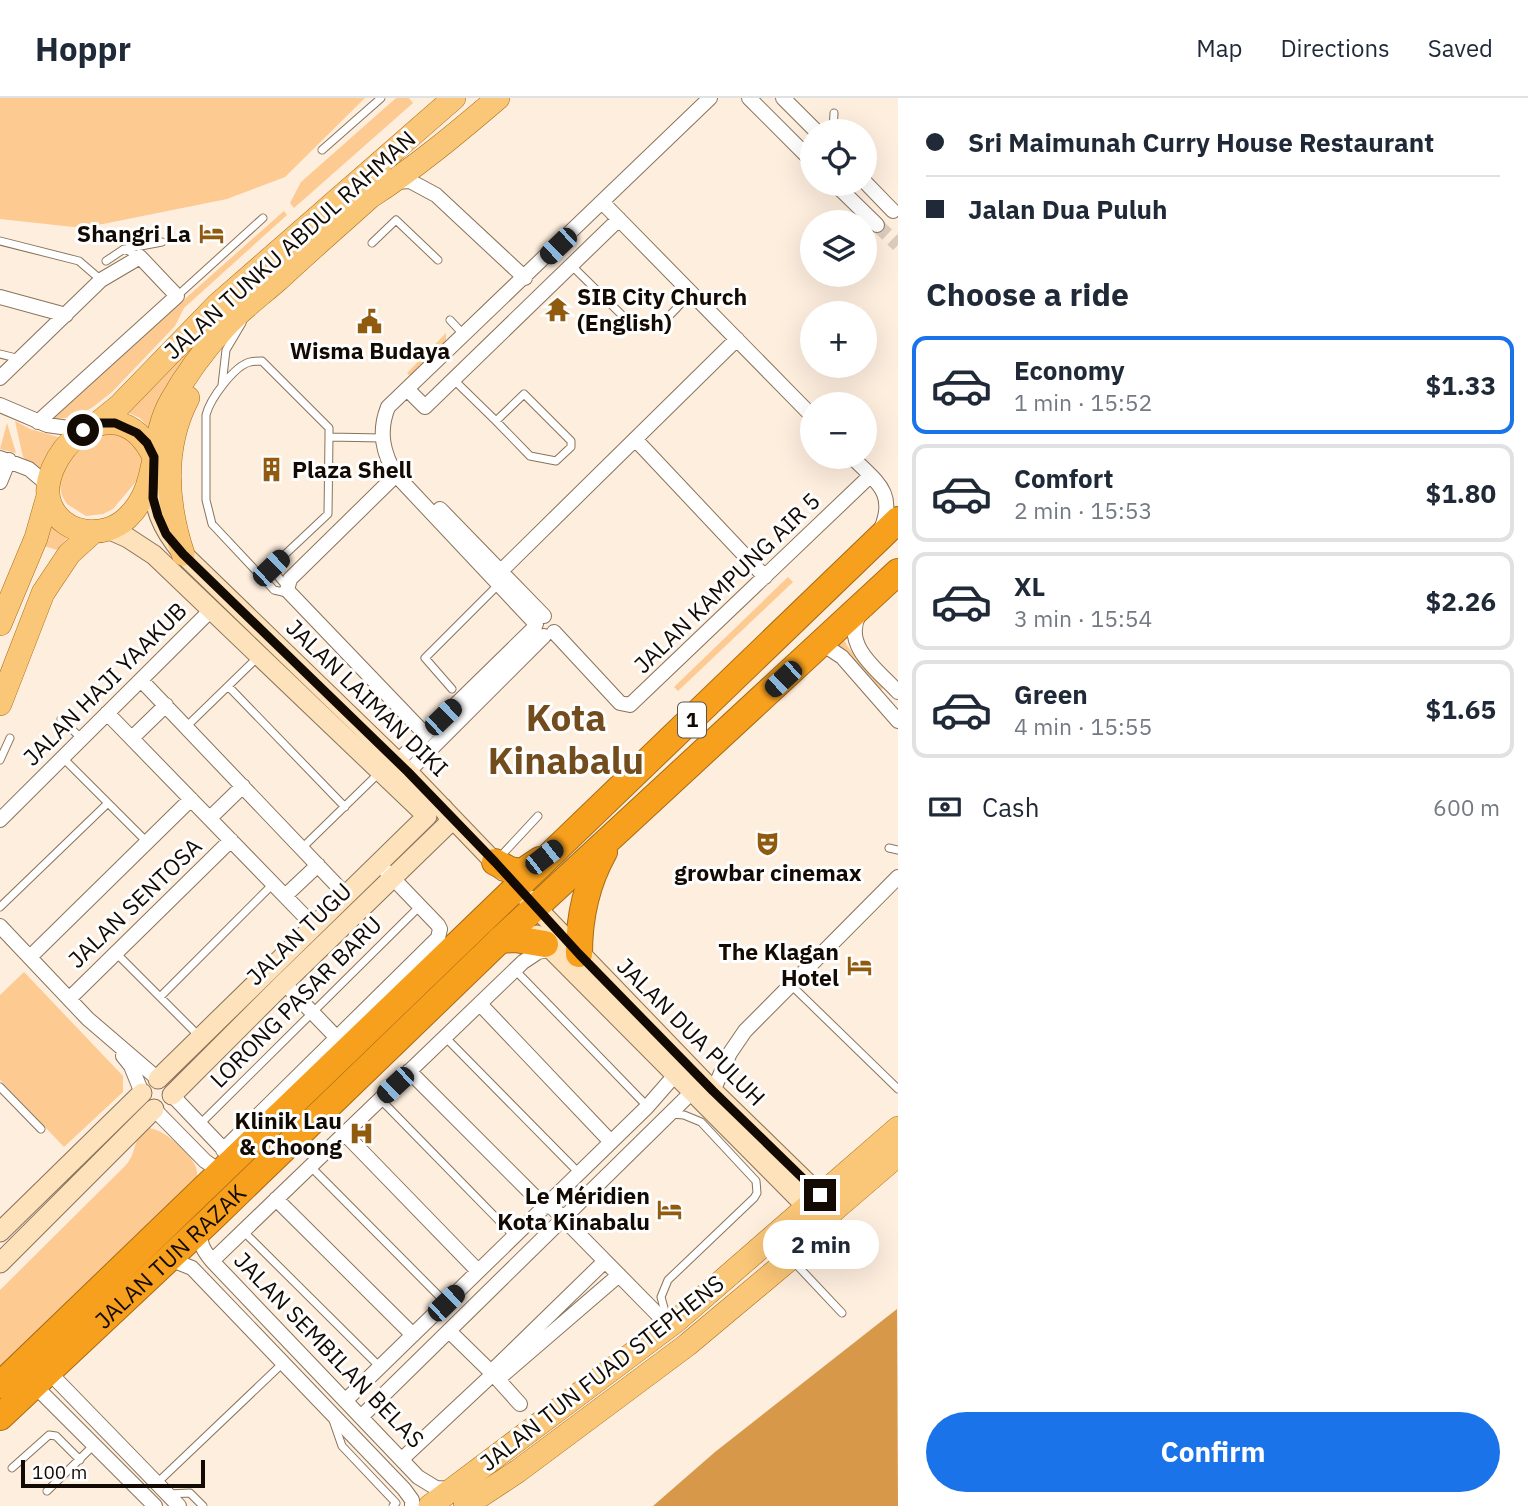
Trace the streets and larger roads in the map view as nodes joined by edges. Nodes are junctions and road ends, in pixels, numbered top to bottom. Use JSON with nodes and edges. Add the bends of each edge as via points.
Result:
{"nodes":[{"id":1,"x":454,"y":98,"type":"edge"},
{"id":2,"x":498,"y":98,"type":"edge"},
{"id":3,"x":748,"y":98,"type":"edge"},
{"id":4,"x":783,"y":98,"type":"edge"},
{"id":5,"x":710,"y":100,"type":"edge"},
{"id":6,"x":804,"y":119,"type":"edge"},
{"id":7,"x":451,"y":137,"type":"junction"},
{"id":8,"x":800,"y":149,"type":"edge"},
{"id":9,"x":392,"y":183,"type":"junction"},
{"id":10,"x":436,"y":195,"type":"junction"},
{"id":11,"x":877,"y":195,"type":"edge"},
{"id":12,"x":848,"y":196,"type":"joint"},
{"id":13,"x":865,"y":196,"type":"edge"},
{"id":14,"x":603,"y":202,"type":"junction"},
{"id":15,"x":862,"y":210,"type":"edge"},
{"id":16,"x":893,"y":211,"type":"dead end"},
{"id":17,"x":619,"y":219,"type":"junction"},
{"id":18,"x":525,"y":278,"type":"junction"},
{"id":19,"x":0,"y":297,"type":"edge"},
{"id":20,"x":66,"y":315,"type":"junction"},
{"id":21,"x":225,"y":327,"type":"junction"},
{"id":22,"x":737,"y":339,"type":"junction"},
{"id":23,"x":0,"y":378,"type":"edge"},
{"id":24,"x":408,"y":390,"type":"junction"},
{"id":25,"x":800,"y":404,"type":"edge"},
{"id":26,"x":0,"y":405,"type":"edge"},
{"id":27,"x":38,"y":422,"type":"junction"},
{"id":28,"x":91,"y":426,"type":"junction"},
{"id":29,"x":635,"y":439,"type":"junction"},
{"id":30,"x":383,"y":442,"type":"junction"},
{"id":31,"x":4,"y":459,"type":"edge"},
{"id":32,"x":153,"y":464,"type":"junction"},
{"id":33,"x":863,"y":469,"type":"edge"},
{"id":34,"x":396,"y":475,"type":"junction"},
{"id":35,"x":870,"y":476,"type":"junction"},
{"id":36,"x":0,"y":482,"type":"edge"},
{"id":37,"x":48,"y":490,"type":"junction"},
{"id":38,"x":898,"y":503,"type":"edge"},
{"id":39,"x":892,"y":517,"type":"edge"},
{"id":40,"x":101,"y":531,"type":"junction"},
{"id":41,"x":183,"y":554,"type":"junction"},
{"id":42,"x":898,"y":572,"type":"edge"},
{"id":43,"x":499,"y":578,"type":"junction"},
{"id":44,"x":765,"y":578,"type":"junction"},
{"id":45,"x":863,"y":604,"type":"junction"},
{"id":46,"x":211,"y":610,"type":"junction"},
{"id":47,"x":0,"y":624,"type":"edge"},
{"id":48,"x":543,"y":627,"type":"junction"},
{"id":49,"x":821,"y":643,"type":"junction"},
{"id":50,"x":141,"y":680,"type":"junction"},
{"id":51,"x":898,"y":692,"type":"edge"},
{"id":52,"x":0,"y":704,"type":"edge"},
{"id":53,"x":166,"y":705,"type":"junction"},
{"id":54,"x":107,"y":713,"type":"junction"},
{"id":55,"x":898,"y":721,"type":"edge"},
{"id":56,"x":425,"y":734,"type":"junction"},
{"id":57,"x":132,"y":738,"type":"junction"},
{"id":58,"x":395,"y":769,"type":"junction"},
{"id":59,"x":243,"y":786,"type":"junction"},
{"id":60,"x":191,"y":799,"type":"junction"},
{"id":61,"x":443,"y":807,"type":"junction"},
{"id":62,"x":420,"y":808,"type":"joint"},
{"id":63,"x":210,"y":818,"type":"junction"},
{"id":64,"x":633,"y":819,"type":"junction"},
{"id":65,"x":0,"y":820,"type":"edge"},
{"id":66,"x":231,"y":840,"type":"junction"},
{"id":67,"x":561,"y":844,"type":"junction"},
{"id":68,"x":495,"y":862,"type":"junction"},
{"id":69,"x":318,"y":865,"type":"junction"},
{"id":70,"x":385,"y":870,"type":"junction"},
{"id":71,"x":898,"y":877,"type":"edge"},
{"id":72,"x":511,"y":892,"type":"junction"},
{"id":73,"x":346,"y":895,"type":"junction"},
{"id":74,"x":285,"y":896,"type":"junction"},
{"id":75,"x":530,"y":914,"type":"junction"},
{"id":76,"x":0,"y":926,"type":"edge"},
{"id":77,"x":314,"y":926,"type":"junction"},
{"id":78,"x":500,"y":940,"type":"junction"},
{"id":79,"x":548,"y":947,"type":"junction"},
{"id":80,"x":579,"y":954,"type":"junction"},
{"id":81,"x":30,"y":957,"type":"junction"},
{"id":82,"x":284,"y":983,"type":"junction"},
{"id":83,"x":70,"y":998,"type":"junction"},
{"id":84,"x":480,"y":1004,"type":"junction"},
{"id":85,"x":337,"y":1038,"type":"junction"},
{"id":86,"x":117,"y":1046,"type":"junction"},
{"id":87,"x":409,"y":1071,"type":"junction"},
{"id":88,"x":675,"y":1075,"type":"junction"},
{"id":89,"x":158,"y":1079,"type":"junction"},
{"id":90,"x":713,"y":1091,"type":"junction"},
{"id":91,"x":692,"y":1092,"type":"junction"},
{"id":92,"x":172,"y":1095,"type":"junction"},
{"id":93,"x":148,"y":1101,"type":"junction"},
{"id":94,"x":307,"y":1125,"type":"junction"},
{"id":95,"x":898,"y":1128,"type":"edge"},
{"id":96,"x":344,"y":1133,"type":"junction"},
{"id":97,"x":611,"y":1142,"type":"junction"},
{"id":98,"x":898,"y":1156,"type":"edge"},
{"id":99,"x":226,"y":1161,"type":"junction"},
{"id":100,"x":782,"y":1169,"type":"junction"},
{"id":101,"x":276,"y":1199,"type":"junction"},
{"id":102,"x":546,"y":1205,"type":"junction"},
{"id":103,"x":824,"y":1214,"type":"junction"},
{"id":104,"x":564,"y":1219,"type":"junction"},
{"id":105,"x":209,"y":1221,"type":"junction"},
{"id":106,"x":0,"y":1232,"type":"edge"},
{"id":107,"x":212,"y":1261,"type":"junction"},
{"id":108,"x":605,"y":1261,"type":"junction"},
{"id":109,"x":0,"y":1263,"type":"edge"},
{"id":110,"x":161,"y":1267,"type":"junction"},
{"id":111,"x":478,"y":1271,"type":"junction"},
{"id":112,"x":619,"y":1275,"type":"junction"},
{"id":113,"x":669,"y":1326,"type":"junction"},
{"id":114,"x":449,"y":1331,"type":"junction"},
{"id":115,"x":413,"y":1335,"type":"junction"},
{"id":116,"x":27,"y":1373,"type":"edge"},
{"id":117,"x":494,"y":1375,"type":"junction"},
{"id":118,"x":351,"y":1395,"type":"junction"},
{"id":119,"x":520,"y":1404,"type":"dead end"},
{"id":120,"x":367,"y":1411,"type":"junction"},
{"id":121,"x":0,"y":1417,"type":"edge"},
{"id":122,"x":402,"y":1459,"type":"junction"},
{"id":123,"x":502,"y":1480,"type":"junction"},
{"id":124,"x":459,"y":1497,"type":"edge"},
{"id":125,"x":155,"y":1506,"type":"edge"},
{"id":126,"x":179,"y":1506,"type":"edge"},
{"id":127,"x":412,"y":1506,"type":"edge"},
{"id":128,"x":430,"y":1506,"type":"edge"}],
"edges":[{"from":1,"to":28,"type":"main road","name":"JALAN TUNKU ABDUL RAHMAN","via":[[217,305],[120,406]]},
{"from":2,"to":7,"type":"main road","name":"JALAN TUNKU ABDUL RAHMAN"},
{"from":3,"to":8,"type":"street"},
{"from":4,"to":6,"type":"street"},
{"from":5,"to":14,"type":"street"},
{"from":7,"to":9,"type":"main road","name":"JALAN TUNKU ABDUL RAHMAN"},
{"from":7,"to":10,"type":"street","via":[[427,174]]},
{"from":9,"to":10,"type":"street","via":[[411,181]]},
{"from":9,"to":21,"type":"main road","name":"JALAN TUNKU ABDUL RAHMAN","via":[[370,197]]},
{"from":10,"to":18,"type":"street"},
{"from":11,"to":16,"type":"street"},
{"from":12,"to":13,"type":"street","via":[[857,201]]},
{"from":12,"to":15,"type":"street"},
{"from":14,"to":17,"type":"street"},
{"from":14,"to":18,"type":"street"},
{"from":17,"to":22,"type":"street"},
{"from":17,"to":24,"type":"street","via":[[425,407]]},
{"from":18,"to":24,"type":"street"},
{"from":19,"to":20,"type":"street"},
{"from":20,"to":23,"type":"street"},
{"from":20,"to":27,"type":"street","via":[[101,280],[140,257],[177,296]]},
{"from":21,"to":32,"type":"main road","name":"JALAN TUNKU ABDUL RAHMAN","via":[[171,401],[157,434]]},
{"from":21,"to":41,"type":"main road","via":[[179,416],[171,453],[171,511]]},
{"from":22,"to":25,"type":"street"},
{"from":22,"to":29,"type":"street"},
{"from":24,"to":30,"type":"street","via":[[388,407]]},
{"from":26,"to":27,"type":"street"},
{"from":27,"to":28,"type":"street"},
{"from":28,"to":32,"type":"main road","via":[[115,423],[137,433],[147,443]]},
{"from":28,"to":37,"type":"main road","via":[[61,455]]},
{"from":29,"to":43,"type":"street"},
{"from":29,"to":44,"type":"street"},
{"from":30,"to":34,"type":"street","name":"JALAN KAMPUNG AIR 5"},
{"from":30,"to":43,"type":"street","via":[[402,470]]},
{"from":31,"to":36,"type":"street"},
{"from":31,"to":37,"type":"street","via":[[29,469]]},
{"from":32,"to":40,"type":"main road","via":[[144,496],[135,509],[126,519]]},
{"from":32,"to":41,"type":"street","name":"JALAN LAIMAN DIKI","via":[[158,516]]},
{"from":33,"to":35,"type":"street"},
{"from":34,"to":43,"type":"street","name":"JALAN KAMPUNG AIR 5"},
{"from":34,"to":56,"type":"street","via":[[290,579],[287,590]]},
{"from":35,"to":39,"type":"street","via":[[881,486]]},
{"from":35,"to":44,"type":"street","name":"JALAN KAMPUNG AIR 5"},
{"from":37,"to":40,"type":"main road","via":[[53,510],[63,521]]},
{"from":37,"to":47,"type":"main road","via":[[36,538]]},
{"from":38,"to":39,"type":"street"},
{"from":39,"to":67,"type":"highway","number":"1","via":[[865,554]]},
{"from":40,"to":46,"type":"street","name":"JALAN LAIMAN DIKI","via":[[128,538],[154,555]]},
{"from":40,"to":52,"type":"main road","via":[[69,554],[43,593]]},
{"from":41,"to":58,"type":"street","name":"JALAN LAIMAN DIKI"},
{"from":42,"to":45,"type":"highway","number":"1"},
{"from":43,"to":48,"type":"street","name":"JALAN KAMPUNG AIR 5"},
{"from":44,"to":48,"type":"street","name":"JALAN KAMPUNG AIR 5","via":[[630,705],[620,703]]},
{"from":45,"to":49,"type":"highway","number":"1"},
{"from":45,"to":51,"type":"street","via":[[854,626],[857,646]]},
{"from":46,"to":50,"type":"street","name":"JALAN HAJI YAAKUB","via":[[191,621]]},
{"from":46,"to":58,"type":"street","name":"JALAN LAIMAN DIKI"},
{"from":48,"to":56,"type":"street"},
{"from":48,"to":58,"type":"street"},
{"from":49,"to":55,"type":"street","via":[[842,657]]},
{"from":49,"to":64,"type":"highway","number":"1"},
{"from":50,"to":53,"type":"street"},
{"from":50,"to":54,"type":"street","name":"JALAN HAJI YAAKUB"},
{"from":53,"to":57,"type":"street"},
{"from":53,"to":59,"type":"street"},
{"from":54,"to":57,"type":"street"},
{"from":54,"to":65,"type":"street","name":"JALAN HAJI YAAKUB"},
{"from":56,"to":58,"type":"street"},
{"from":57,"to":60,"type":"street"},
{"from":58,"to":61,"type":"street","name":"JALAN LAIMAN DIKI"},
{"from":58,"to":62,"type":"street","name":"JALAN LAIMAN DIKI"},
{"from":59,"to":63,"type":"street"},
{"from":59,"to":69,"type":"street"},
{"from":60,"to":63,"type":"street"},
{"from":60,"to":81,"type":"street","name":"JALAN SENTOSA"},
{"from":61,"to":68,"type":"street","name":"JALAN LAIMAN DIKI"},
{"from":61,"to":70,"type":"street","name":"JALAN TUGU","via":[[448,824]]},
{"from":62,"to":70,"type":"street","name":"JALAN TUGU","via":[[427,816]]},
{"from":63,"to":66,"type":"street"},
{"from":64,"to":75,"type":"highway","number":"1"},
{"from":64,"to":80,"type":"highway","via":[[593,873],[582,912]]},
{"from":66,"to":74,"type":"street"},
{"from":66,"to":83,"type":"street","name":"JALAN SENTOSA"},
{"from":67,"to":68,"type":"highway","via":[[522,872]]},
{"from":67,"to":72,"type":"highway","number":"1"},
{"from":68,"to":72,"type":"street","name":"JALAN LAIMAN DIKI"},
{"from":69,"to":73,"type":"street"},
{"from":69,"to":74,"type":"street"},
{"from":70,"to":73,"type":"street","name":"JALAN TUGU"},
{"from":70,"to":82,"type":"street","name":"JALAN TUGU"},
{"from":70,"to":85,"type":"street","via":[[438,925],[438,938]]},
{"from":71,"to":90,"type":"street","via":[[739,1039]]},
{"from":72,"to":75,"type":"street","name":"JALAN DUA PULUH"},
{"from":72,"to":99,"type":"highway","name":"JALAN TUN RAZAK"},
{"from":73,"to":77,"type":"street","name":"JALAN TUGU"},
{"from":74,"to":77,"type":"street"},
{"from":75,"to":78,"type":"highway","name":"JALAN TUN RAZAK"},
{"from":75,"to":79,"type":"street","name":"JALAN DUA PULUH"},
{"from":75,"to":80,"type":"street","name":"JALAN DUA PULUH"},
{"from":76,"to":81,"type":"street"},
{"from":77,"to":89,"type":"street","name":"JALAN TUGU"},
{"from":78,"to":79,"type":"highway"},
{"from":78,"to":94,"type":"highway","name":"JALAN TUN RAZAK"},
{"from":79,"to":84,"type":"street","via":[[532,955]]},
{"from":79,"to":88,"type":"street","name":"JALAN DUA PULUH"},
{"from":80,"to":90,"type":"street","name":"JALAN DUA PULUH"},
{"from":81,"to":83,"type":"street"},
{"from":82,"to":85,"type":"street"},
{"from":82,"to":92,"type":"street","name":"JALAN TUGU"},
{"from":83,"to":86,"type":"street"},
{"from":84,"to":87,"type":"street"},
{"from":84,"to":97,"type":"street"},
{"from":85,"to":99,"type":"street"},
{"from":86,"to":89,"type":"street"},
{"from":86,"to":93,"type":"street"},
{"from":87,"to":96,"type":"street"},
{"from":87,"to":102,"type":"street"},
{"from":88,"to":91,"type":"street","name":"JALAN DUA PULUH"},
{"from":88,"to":97,"type":"street"},
{"from":89,"to":92,"type":"street","via":[[167,1083]]},
{"from":89,"to":93,"type":"street","via":[[149,1082]]},
{"from":90,"to":100,"type":"street","name":"JALAN DUA PULUH"},
{"from":91,"to":100,"type":"street","name":"JALAN DUA PULUH"},
{"from":91,"to":104,"type":"street"},
{"from":92,"to":93,"type":"street","via":[[166,1106]]},
{"from":92,"to":99,"type":"street"},
{"from":93,"to":99,"type":"street","via":[[205,1161]]},
{"from":93,"to":106,"type":"street"},
{"from":93,"to":109,"type":"street"},
{"from":94,"to":99,"type":"highway","via":[[245,1173],[233,1175]]},
{"from":94,"to":105,"type":"highway","name":"JALAN TUN RAZAK"},
{"from":95,"to":103,"type":"main road","name":"JALAN TUN FUAD STEPHENS"},
{"from":96,"to":101,"type":"street"},
{"from":96,"to":111,"type":"street"},
{"from":97,"to":102,"type":"street"},
{"from":98,"to":103,"type":"main road","name":"JALAN TUN FUAD STEPHENS"},
{"from":99,"to":116,"type":"highway","name":"JALAN TUN RAZAK"},
{"from":100,"to":103,"type":"street","name":"JALAN DUA PULUH"},
{"from":101,"to":107,"type":"street"},
{"from":101,"to":115,"type":"street"},
{"from":102,"to":104,"type":"street"},
{"from":102,"to":111,"type":"street"},
{"from":103,"to":113,"type":"main road","name":"JALAN TUN FUAD STEPHENS"},
{"from":103,"to":123,"type":"main road","name":"JALAN TUN FUAD STEPHENS","via":[[682,1341]]},
{"from":103,"to":123,"type":"main road","name":"JALAN TUN FUAD STEPHENS","via":[[791,1258],[687,1345]]},
{"from":104,"to":108,"type":"street"},
{"from":104,"to":114,"type":"street"},
{"from":105,"to":107,"type":"street","name":"JALAN SEMBILAN BELAS","via":[[200,1239]]},
{"from":105,"to":110,"type":"highway","name":"JALAN TUN RAZAK"},
{"from":107,"to":118,"type":"street","name":"JALAN SEMBILAN BELAS"},
{"from":108,"to":112,"type":"street"},
{"from":108,"to":117,"type":"street"},
{"from":110,"to":116,"type":"highway","name":"JALAN TUN RAZAK"},
{"from":110,"to":127,"type":"street","name":"JALAN SEMBILAN BELAS","via":[[170,1261],[192,1268],[290,1377],[329,1410],[404,1489]]},
{"from":111,"to":115,"type":"street"},
{"from":112,"to":113,"type":"street"},
{"from":112,"to":117,"type":"street"},
{"from":113,"to":124,"type":"main road","name":"JALAN TUN FUAD STEPHENS"},
{"from":114,"to":117,"type":"street"},
{"from":114,"to":120,"type":"street"},
{"from":115,"to":118,"type":"street"},
{"from":116,"to":121,"type":"highway","name":"JALAN TUN RAZAK"},
{"from":116,"to":125,"type":"street"},
{"from":116,"to":126,"type":"street"},
{"from":117,"to":119,"type":"street"},
{"from":117,"to":122,"type":"street"},
{"from":118,"to":120,"type":"street","name":"JALAN SEMBILAN BELAS"},
{"from":120,"to":122,"type":"street","name":"JALAN SEMBILAN BELAS"},
{"from":122,"to":124,"type":"street","name":"JALAN SEMBILAN BELAS","via":[[431,1486]]},
{"from":123,"to":124,"type":"main road","name":"JALAN TUN FUAD STEPHENS"},
{"from":124,"to":128,"type":"main road","name":"JALAN TUN FUAD STEPHENS"}]}
